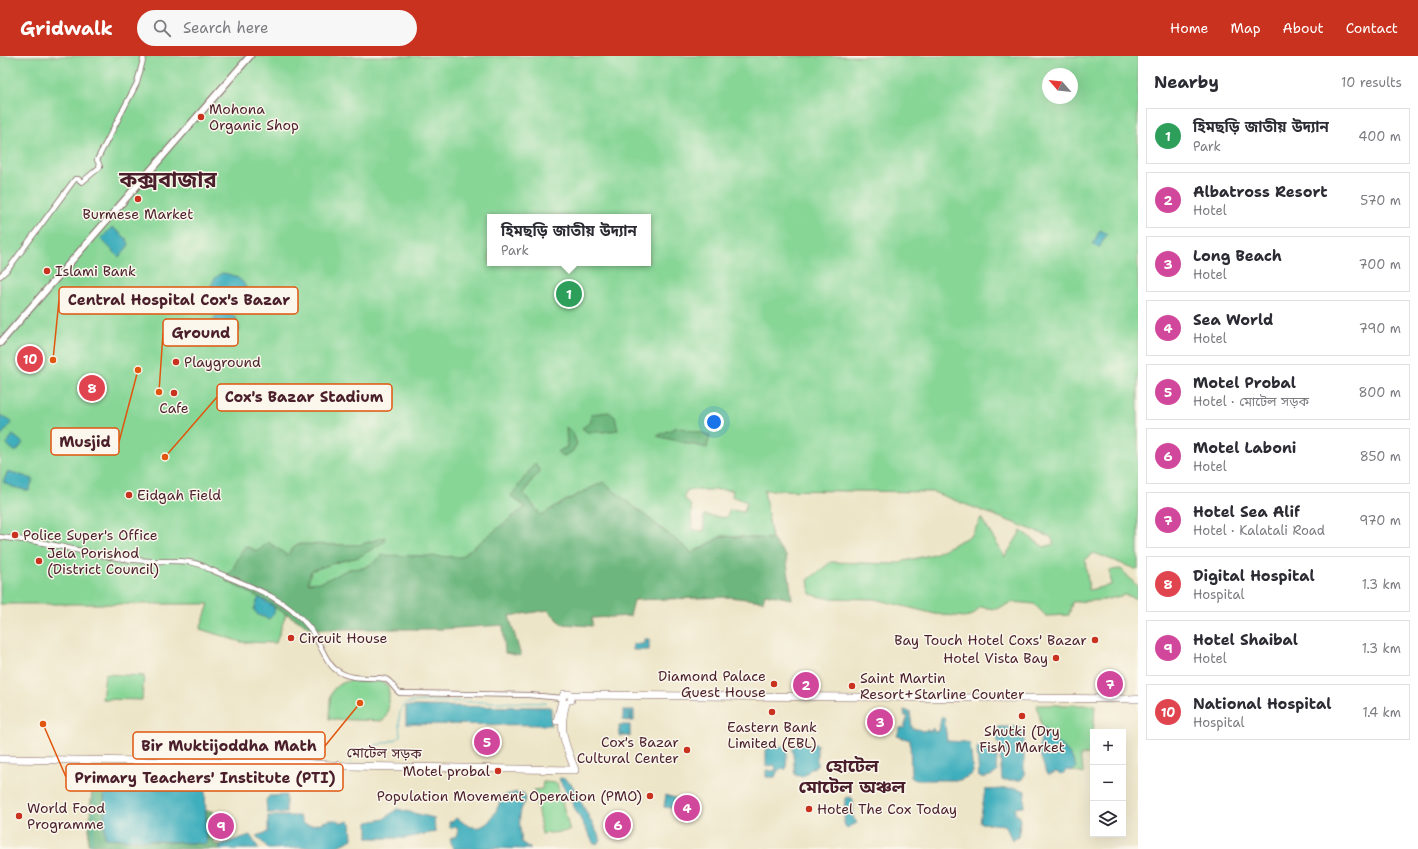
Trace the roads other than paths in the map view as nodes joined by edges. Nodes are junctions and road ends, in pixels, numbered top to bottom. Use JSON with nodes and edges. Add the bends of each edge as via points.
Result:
{"nodes":[{"id":1,"x":144,"y":56,"type":"edge"},
{"id":2,"x":250,"y":56,"type":"edge"},
{"id":3,"x":0,"y":276,"type":"edge"},
{"id":4,"x":0,"y":343,"type":"edge"},
{"id":5,"x":0,"y":537,"type":"edge"},
{"id":6,"x":566,"y":699,"type":"junction"},
{"id":7,"x":1138,"y":699,"type":"edge"},
{"id":8,"x":1025,"y":700,"type":"junction"},
{"id":9,"x":1138,"y":702,"type":"edge"},
{"id":10,"x":0,"y":759,"type":"edge"}],
"edges":[{"from":1,"to":3,"type":"street","via":[[137,83],[97,160],[100,167],[82,182],[75,179],[9,268]]},
{"from":2,"to":4,"type":"main road"},
{"from":5,"to":6,"type":"street","via":[[125,560],[166,560],[201,564],[286,605],[316,636],[331,666],[343,674],[356,678],[384,679],[400,693],[529,695]]},
{"from":6,"to":8,"type":"highway"},
{"from":6,"to":10,"type":"highway","name":"মোটেল সড়ক","via":[[562,718],[563,737],[573,770]]},
{"from":7,"to":8,"type":"highway"},
{"from":8,"to":9,"type":"highway"}]}
